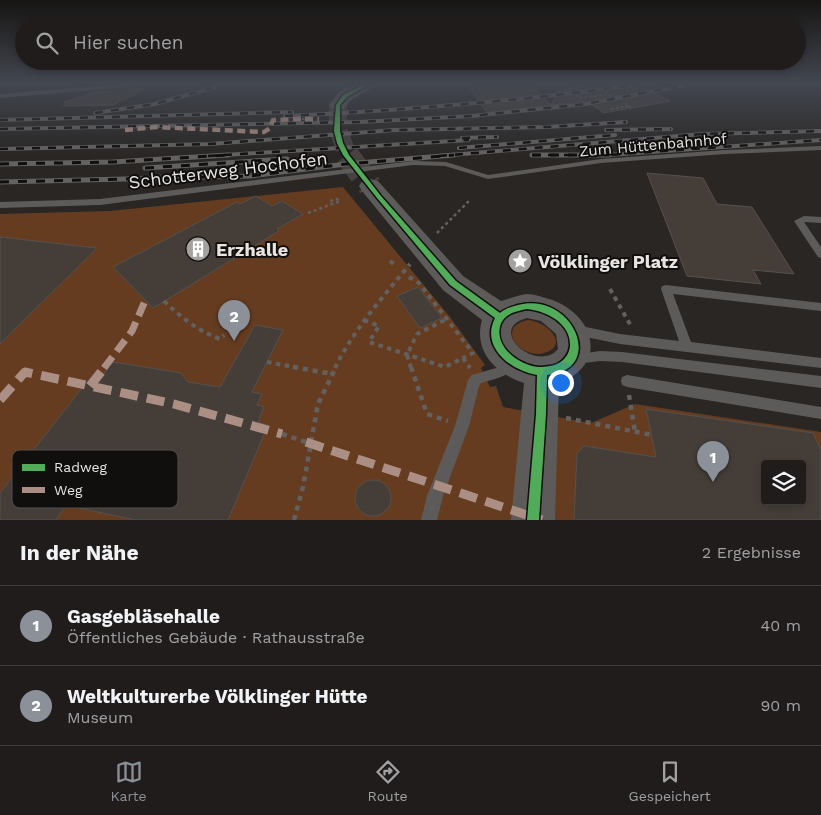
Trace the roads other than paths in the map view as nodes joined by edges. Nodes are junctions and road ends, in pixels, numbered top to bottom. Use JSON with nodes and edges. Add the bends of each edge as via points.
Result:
{"nodes":[{"id":1,"x":821,"y":148,"type":"edge"},
{"id":2,"x":488,"y":176,"type":"joint"},
{"id":3,"x":370,"y":186,"type":"tunnel mouth"},
{"id":4,"x":0,"y":205,"type":"edge"},
{"id":5,"x":821,"y":220,"type":"edge"},
{"id":6,"x":821,"y":255,"type":"edge"},
{"id":7,"x":821,"y":307,"type":"edge"},
{"id":8,"x":500,"y":317,"type":"junction"},
{"id":9,"x":687,"y":346,"type":"junction"},
{"id":10,"x":548,"y":356,"type":"junction"},
{"id":11,"x":821,"y":363,"type":"edge"},
{"id":12,"x":627,"y":381,"type":"road end"},
{"id":13,"x":821,"y":382,"type":"edge"},
{"id":14,"x":821,"y":413,"type":"edge"},
{"id":15,"x":429,"y":520,"type":"edge"},
{"id":16,"x":533,"y":520,"type":"edge"}],
"edges":[{"from":1,"to":2,"type":"lane","name":"Zum Hüttenbahnhof","via":[[601,161]]},
{"from":2,"to":4,"type":"lane","name":"Schotterweg Hochofen","via":[[446,164],[414,163],[100,202]]},
{"from":3,"to":8,"type":"main road","via":[[453,283]]},
{"from":5,"to":6,"type":"lane","via":[[799,221]]},
{"from":7,"to":9,"type":"lane","via":[[666,289]]},
{"from":8,"to":10,"type":"main road","via":[[494,327],[495,340],[501,352]]},
{"from":8,"to":10,"type":"main road","via":[[519,307],[535,307],[559,317]]},
{"from":9,"to":10,"type":"lane","via":[[620,339]]},
{"from":9,"to":11,"type":"lane"},
{"from":10,"to":13,"type":"lane","via":[[622,357]]},
{"from":10,"to":15,"type":"lane","via":[[477,379],[473,384]]},
{"from":10,"to":16,"type":"main road"},
{"from":12,"to":14,"type":"lane"}]}
